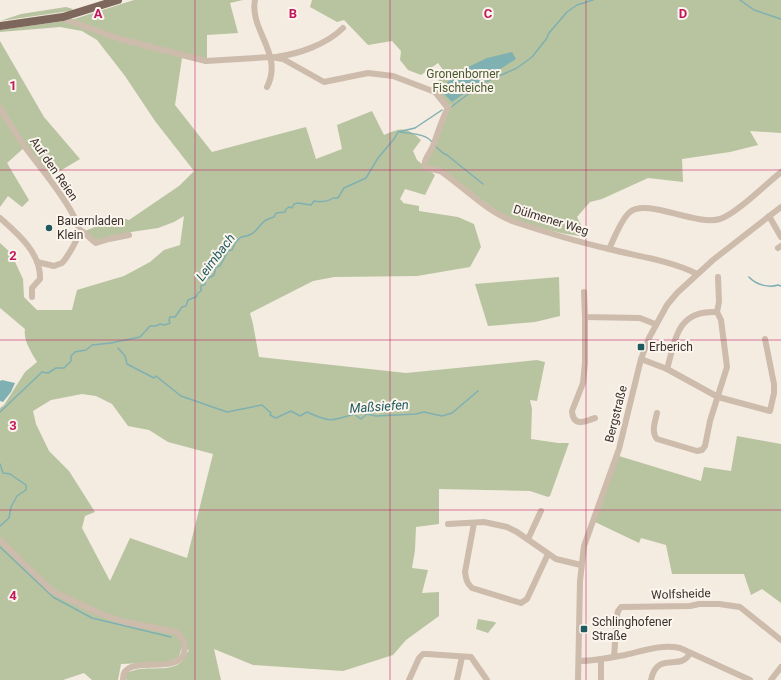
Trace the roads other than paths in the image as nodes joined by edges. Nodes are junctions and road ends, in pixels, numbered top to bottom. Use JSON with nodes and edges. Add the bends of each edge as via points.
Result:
{"nodes":[{"id":1,"x":118,"y":0,"type":"edge"},
{"id":2,"x":255,"y":0,"type":"edge"},
{"id":3,"x":63,"y":17,"type":"junction"},
{"id":4,"x":0,"y":26,"type":"edge"},
{"id":5,"x":343,"y":28,"type":"dead end"},
{"id":6,"x":271,"y":57,"type":"junction"},
{"id":7,"x":267,"y":87,"type":"dead end"},
{"id":8,"x":0,"y":108,"type":"edge"},
{"id":9,"x":781,"y":172,"type":"edge"},
{"id":10,"x":781,"y":207,"type":"edge"},
{"id":11,"x":770,"y":216,"type":"junction"},
{"id":12,"x":0,"y":218,"type":"edge"},
{"id":13,"x":79,"y":229,"type":"junction"},
{"id":14,"x":129,"y":235,"type":"dead end"},
{"id":15,"x":781,"y":237,"type":"edge"},
{"id":16,"x":609,"y":250,"type":"junction"},
{"id":17,"x":37,"y":262,"type":"junction"},
{"id":18,"x":697,"y":274,"type":"junction"},
{"id":19,"x":718,"y":277,"type":"dead end"},
{"id":20,"x":584,"y":292,"type":"dead end"},
{"id":21,"x":32,"y":297,"type":"dead end"},
{"id":22,"x":717,"y":312,"type":"junction"},
{"id":23,"x":585,"y":317,"type":"junction"},
{"id":24,"x":655,"y":324,"type":"junction"},
{"id":25,"x":765,"y":339,"type":"dead end"},
{"id":26,"x":641,"y":359,"type":"junction"},
{"id":27,"x":667,"y":369,"type":"junction"},
{"id":28,"x":718,"y":397,"type":"junction"},
{"id":29,"x":657,"y":413,"type":"dead end"},
{"id":30,"x":595,"y":418,"type":"dead end"},
{"id":31,"x":541,"y":511,"type":"dead end"},
{"id":32,"x":474,"y":523,"type":"junction"},
{"id":33,"x":448,"y":524,"type":"dead end"},
{"id":34,"x":528,"y":539,"type":"junction"},
{"id":35,"x":0,"y":540,"type":"edge"},
{"id":36,"x":548,"y":554,"type":"junction"},
{"id":37,"x":581,"y":565,"type":"junction"},
{"id":38,"x":781,"y":640,"type":"edge"},
{"id":39,"x":690,"y":653,"type":"junction"},
{"id":40,"x":462,"y":657,"type":"junction"},
{"id":41,"x":614,"y":657,"type":"junction"},
{"id":42,"x":601,"y":659,"type":"junction"},
{"id":43,"x":578,"y":661,"type":"junction"},
{"id":44,"x":781,"y":667,"type":"edge"},
{"id":45,"x":123,"y":680,"type":"edge"},
{"id":46,"x":409,"y":680,"type":"edge"},
{"id":47,"x":457,"y":680,"type":"edge"},
{"id":48,"x":487,"y":680,"type":"edge"},
{"id":49,"x":578,"y":680,"type":"edge"},
{"id":50,"x":601,"y":680,"type":"edge"},
{"id":51,"x":651,"y":680,"type":"edge"},
{"id":52,"x":750,"y":680,"type":"edge"},
{"id":53,"x":770,"y":680,"type":"edge"},
{"id":54,"x":776,"y":680,"type":"edge"}],
"edges":[{"from":1,"to":3,"type":"main road"},
{"from":2,"to":6,"type":"street","via":[[258,25]]},
{"from":3,"to":4,"type":"main road"},
{"from":3,"to":6,"type":"street","via":[[120,39],[206,61]]},
{"from":5,"to":6,"type":"street","via":[[336,35],[309,48],[289,55]]},
{"from":6,"to":7,"type":"street","via":[[272,75]]},
{"from":6,"to":16,"type":"street","name":"Dülmener Weg","via":[[283,59],[324,82],[368,73],[393,76],[435,92],[448,109],[438,126],[432,149],[424,162],[425,167],[441,172],[476,200],[514,222]]},
{"from":8,"to":13,"type":"street","name":"Auf den Reien","via":[[24,146],[60,194]]},
{"from":9,"to":16,"type":"street","via":[[732,213],[719,219],[702,220],[646,207],[634,209],[626,216]]},
{"from":10,"to":11,"type":"street","name":"Bergstraße"},
{"from":11,"to":15,"type":"street"},
{"from":11,"to":18,"type":"street","name":"Bergstraße"},
{"from":12,"to":17,"type":"street","via":[[30,249]]},
{"from":13,"to":14,"type":"street","via":[[96,243]]},
{"from":13,"to":17,"type":"street","via":[[78,237],[62,263],[54,266]]},
{"from":16,"to":18,"type":"street","name":"Dülmener Weg","via":[[657,260]]},
{"from":17,"to":21,"type":"street","via":[[40,279],[32,288]]},
{"from":18,"to":24,"type":"street","name":"Bergstraße","via":[[677,293]]},
{"from":19,"to":22,"type":"street"},
{"from":20,"to":23,"type":"street"},
{"from":22,"to":27,"type":"street","via":[[699,312],[688,319],[676,336]]},
{"from":22,"to":28,"type":"street","via":[[721,320],[727,367]]},
{"from":23,"to":24,"type":"street","via":[[640,318]]},
{"from":23,"to":30,"type":"street","via":[[584,377],[572,415],[580,422]]},
{"from":24,"to":26,"type":"street","name":"Bergstraße"},
{"from":25,"to":28,"type":"street","via":[[774,384],[770,411]]},
{"from":26,"to":27,"type":"street"},
{"from":26,"to":37,"type":"street","name":"Bergstraße","via":[[619,449],[584,546]]},
{"from":27,"to":28,"type":"street"},
{"from":28,"to":29,"type":"street","via":[[702,450],[691,450],[657,439],[653,430]]},
{"from":31,"to":34,"type":"street"},
{"from":32,"to":33,"type":"street"},
{"from":32,"to":34,"type":"street","via":[[494,523]]},
{"from":32,"to":36,"type":"street","via":[[466,572],[467,583],[472,588],[516,603],[524,602]]},
{"from":34,"to":36,"type":"street"},
{"from":35,"to":45,"type":"street","via":[[52,591],[101,614],[181,635],[185,649],[178,661],[171,665],[133,666],[123,674]]},
{"from":36,"to":37,"type":"street","via":[[564,562]]},
{"from":37,"to":43,"type":"street","name":"Bergstraße"},
{"from":38,"to":41,"type":"street","name":"Wolfsheide","via":[[740,607],[712,604],[621,607],[617,614]]},
{"from":39,"to":41,"type":"street","via":[[680,648],[665,646]]},
{"from":39,"to":51,"type":"street","via":[[682,662],[661,664],[653,673]]},
{"from":39,"to":52,"type":"street"},
{"from":40,"to":46,"type":"street","via":[[423,654]]},
{"from":40,"to":47,"type":"street"},
{"from":40,"to":48,"type":"street","via":[[470,657]]},
{"from":41,"to":42,"type":"street"},
{"from":42,"to":43,"type":"street"},
{"from":42,"to":50,"type":"street"},
{"from":43,"to":49,"type":"street","name":"Bergstraße"},
{"from":44,"to":53,"type":"street"},
{"from":53,"to":54,"type":"street"}]}
